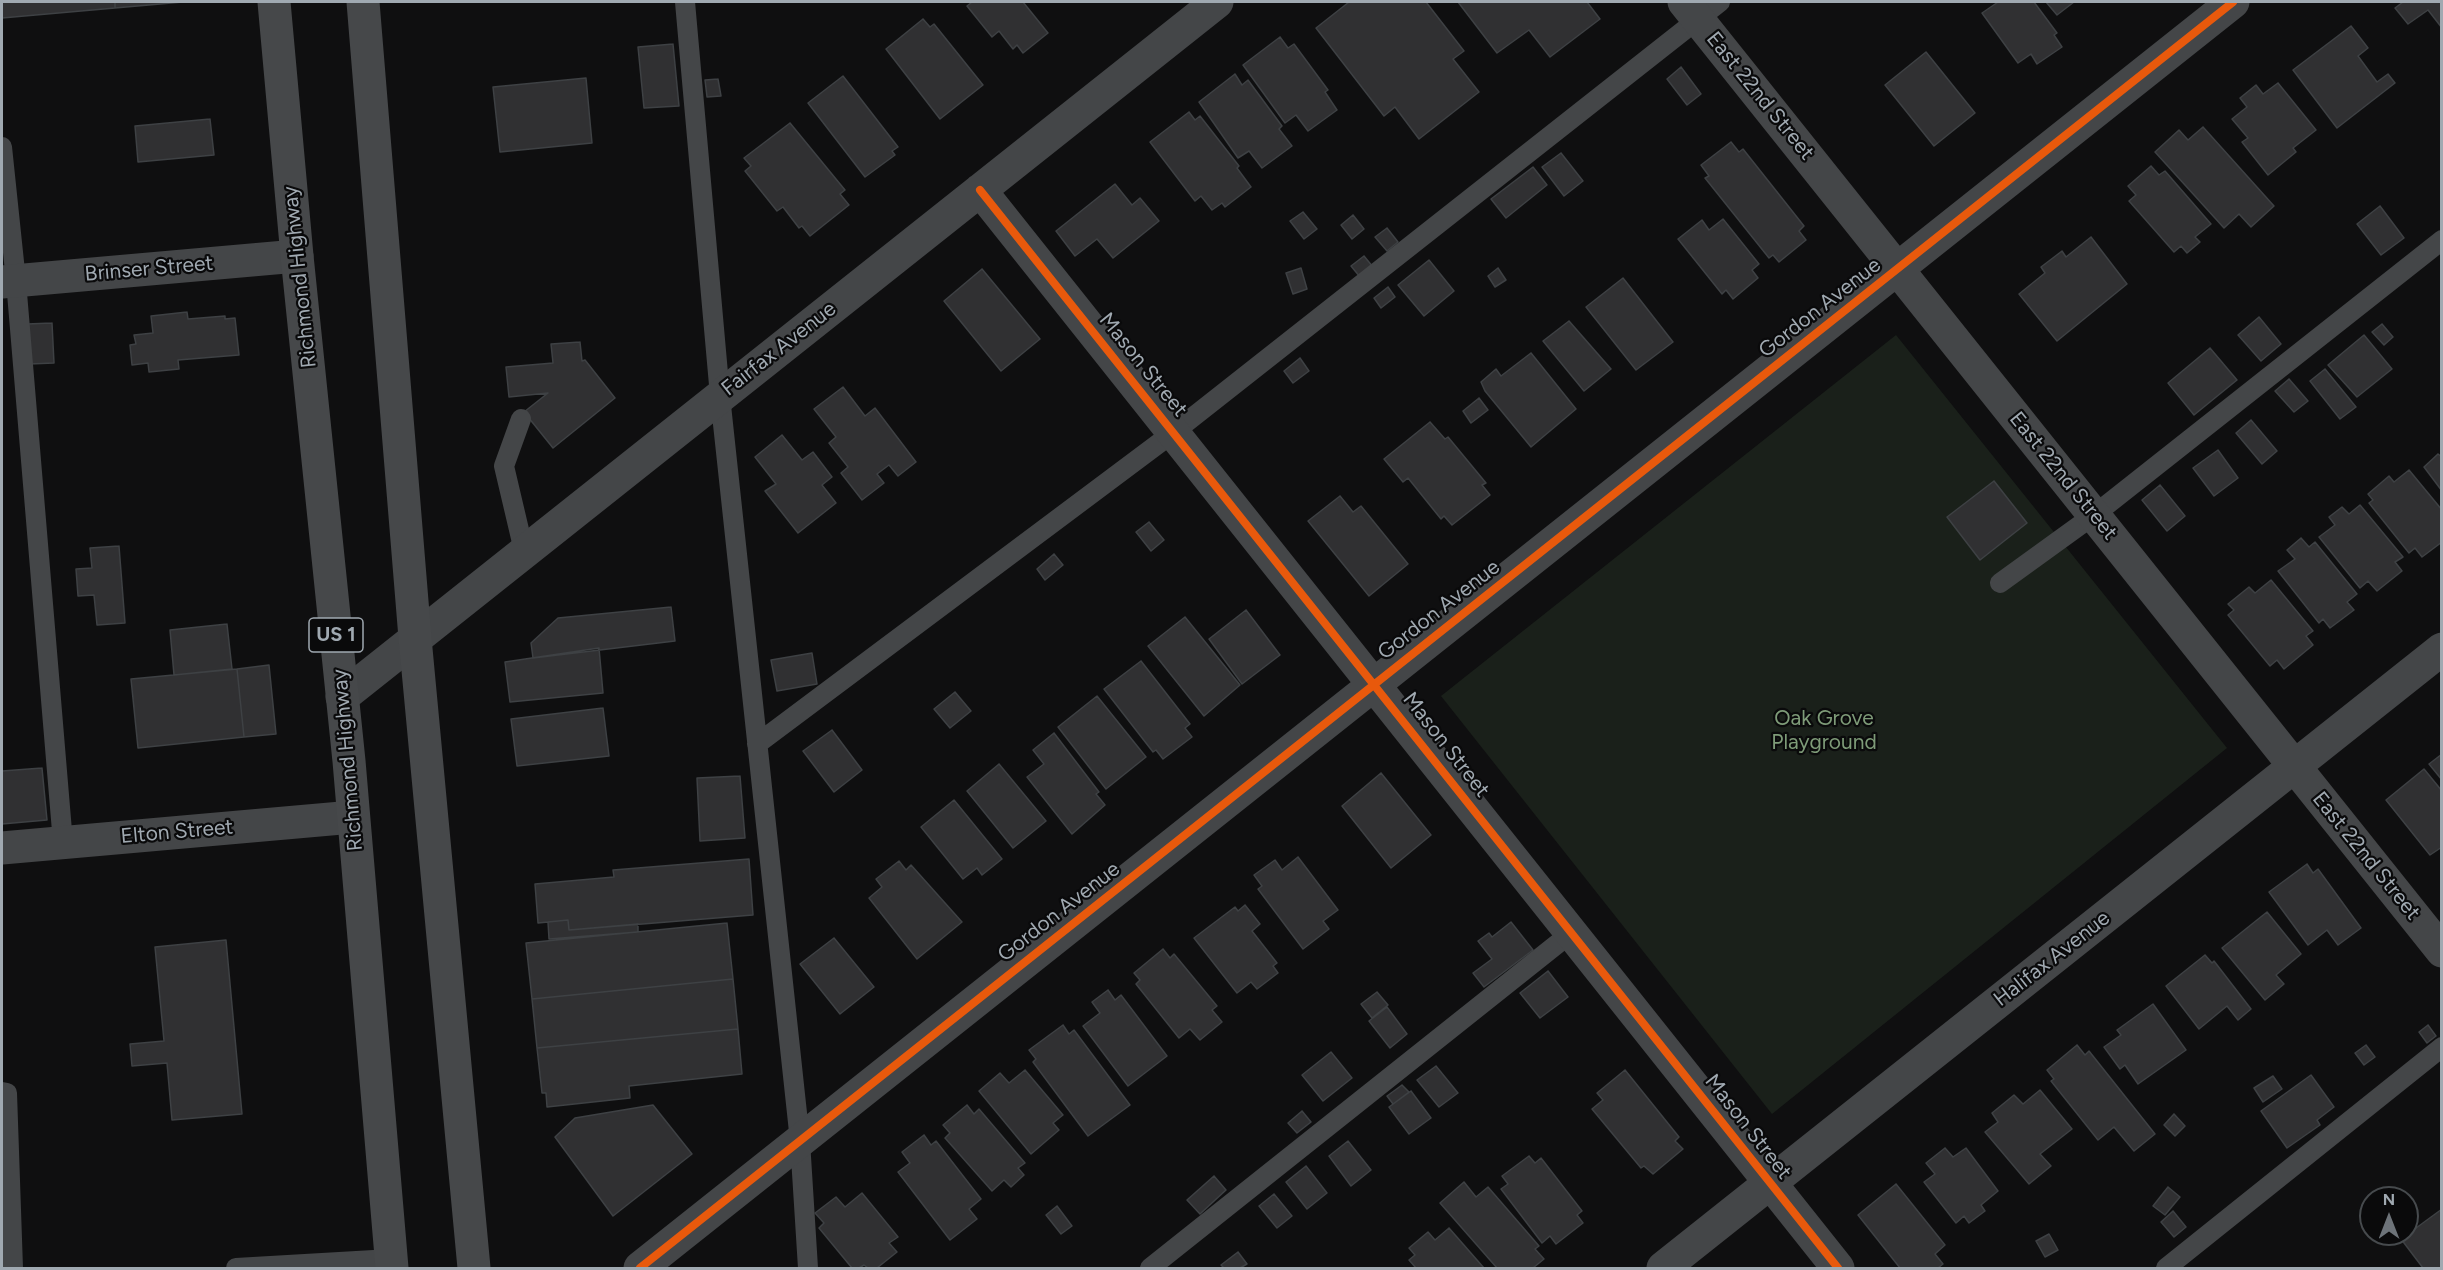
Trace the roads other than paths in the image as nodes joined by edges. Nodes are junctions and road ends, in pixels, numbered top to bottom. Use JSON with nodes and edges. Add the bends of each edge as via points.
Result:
{"nodes":[{"id":1,"x":274,"y":2,"type":"edge"},
{"id":2,"x":363,"y":2,"type":"edge"},
{"id":3,"x":685,"y":2,"type":"edge"},
{"id":4,"x":1216,"y":2,"type":"edge"},
{"id":5,"x":2233,"y":2,"type":"edge"},
{"id":6,"x":1701,"y":7,"type":"edge"},
{"id":7,"x":2,"y":147,"type":"edge"},
{"id":8,"x":980,"y":190,"type":"junction"},
{"id":9,"x":2442,"y":240,"type":"edge"},
{"id":10,"x":297,"y":256,"type":"junction"},
{"id":11,"x":1898,"y":269,"type":"junction"},
{"id":12,"x":9,"y":282,"type":"edge"},
{"id":13,"x":720,"y":396,"type":"junction"},
{"id":14,"x":521,"y":419,"type":"dead end"},
{"id":15,"x":1173,"y":432,"type":"junction"},
{"id":16,"x":2094,"y":515,"type":"junction"},
{"id":17,"x":524,"y":551,"type":"junction"},
{"id":18,"x":2000,"y":583,"type":"dead end"},
{"id":19,"x":415,"y":638,"type":"junction"},
{"id":20,"x":2442,"y":649,"type":"edge"},
{"id":21,"x":1374,"y":684,"type":"junction"},
{"id":22,"x":342,"y":697,"type":"junction"},
{"id":23,"x":757,"y":744,"type":"junction"},
{"id":24,"x":2295,"y":766,"type":"junction"},
{"id":25,"x":353,"y":817,"type":"junction"},
{"id":26,"x":63,"y":843,"type":"junction"},
{"id":27,"x":2,"y":848,"type":"edge"},
{"id":28,"x":1571,"y":933,"type":"junction"},
{"id":29,"x":2442,"y":951,"type":"edge"},
{"id":30,"x":2442,"y":1047,"type":"edge"},
{"id":31,"x":2,"y":1092,"type":"edge"},
{"id":32,"x":800,"y":1141,"type":"junction"},
{"id":33,"x":1770,"y":1183,"type":"junction"},
{"id":34,"x":391,"y":1264,"type":"edge"},
{"id":35,"x":295,"y":1267,"type":"edge"},
{"id":36,"x":13,"y":1268,"type":"edge"},
{"id":37,"x":5,"y":1269,"type":"edge"},
{"id":38,"x":18,"y":1269,"type":"edge"},
{"id":39,"x":236,"y":1269,"type":"edge"},
{"id":40,"x":474,"y":1269,"type":"edge"},
{"id":41,"x":640,"y":1269,"type":"edge"},
{"id":42,"x":808,"y":1269,"type":"edge"},
{"id":43,"x":1150,"y":1269,"type":"edge"},
{"id":44,"x":1663,"y":1269,"type":"edge"},
{"id":45,"x":1838,"y":1269,"type":"edge"},
{"id":46,"x":2166,"y":1269,"type":"edge"}],
"edges":[{"from":1,"to":10,"type":"main road","name":"Richmond Highway","number":"US 1"},
{"from":2,"to":19,"type":"main road"},
{"from":3,"to":13,"type":"lane"},
{"from":4,"to":8,"type":"street","name":"Fairfax Avenue"},
{"from":5,"to":11,"type":"street","name":"Gordon Avenue"},
{"from":6,"to":11,"type":"street","name":"East 22nd Street"},
{"from":6,"to":15,"type":"lane"},
{"from":7,"to":12,"type":"lane"},
{"from":8,"to":13,"type":"street","name":"Fairfax Avenue"},
{"from":8,"to":15,"type":"street","name":"Mason Street"},
{"from":9,"to":16,"type":"lane"},
{"from":10,"to":12,"type":"street","name":"Brinser Street"},
{"from":10,"to":22,"type":"main road","name":"Richmond Highway","number":"US 1"},
{"from":11,"to":16,"type":"street","name":"East 22nd Street"},
{"from":11,"to":21,"type":"street","name":"Gordon Avenue"},
{"from":12,"to":26,"type":"lane"},
{"from":13,"to":17,"type":"street","name":"Fairfax Avenue"},
{"from":13,"to":23,"type":"lane"},
{"from":14,"to":17,"type":"lane","via":[[504,466]]},
{"from":15,"to":21,"type":"street","name":"Mason Street"},
{"from":15,"to":23,"type":"lane"},
{"from":16,"to":18,"type":"lane"},
{"from":16,"to":24,"type":"street","name":"East 22nd Street"},
{"from":17,"to":19,"type":"street","name":"Fairfax Avenue"},
{"from":19,"to":22,"type":"street","name":"Fairfax Avenue"},
{"from":19,"to":40,"type":"main road"},
{"from":20,"to":24,"type":"street","name":"Halifax Avenue"},
{"from":21,"to":28,"type":"street","name":"Mason Street"},
{"from":21,"to":32,"type":"street","name":"Gordon Avenue"},
{"from":22,"to":25,"type":"main road","name":"Richmond Highway","number":"US 1"},
{"from":23,"to":32,"type":"lane"},
{"from":24,"to":29,"type":"street","name":"East 22nd Street"},
{"from":24,"to":33,"type":"street","name":"Halifax Avenue"},
{"from":25,"to":26,"type":"street","name":"Elton Street"},
{"from":25,"to":34,"type":"main road","name":"Richmond Highway","number":"US 1"},
{"from":26,"to":27,"type":"street","name":"Elton Street"},
{"from":28,"to":33,"type":"street","name":"Mason Street"},
{"from":28,"to":43,"type":"lane"},
{"from":30,"to":46,"type":"lane"},
{"from":31,"to":36,"type":"lane","via":[[7,1093]]},
{"from":32,"to":41,"type":"street","name":"Gordon Avenue"},
{"from":32,"to":42,"type":"lane"},
{"from":33,"to":44,"type":"street","name":"Halifax Avenue"},
{"from":33,"to":45,"type":"street","name":"Mason Street"},
{"from":34,"to":35,"type":"lane"},
{"from":35,"to":39,"type":"lane"},
{"from":36,"to":37,"type":"lane"},
{"from":36,"to":38,"type":"lane"}]}
